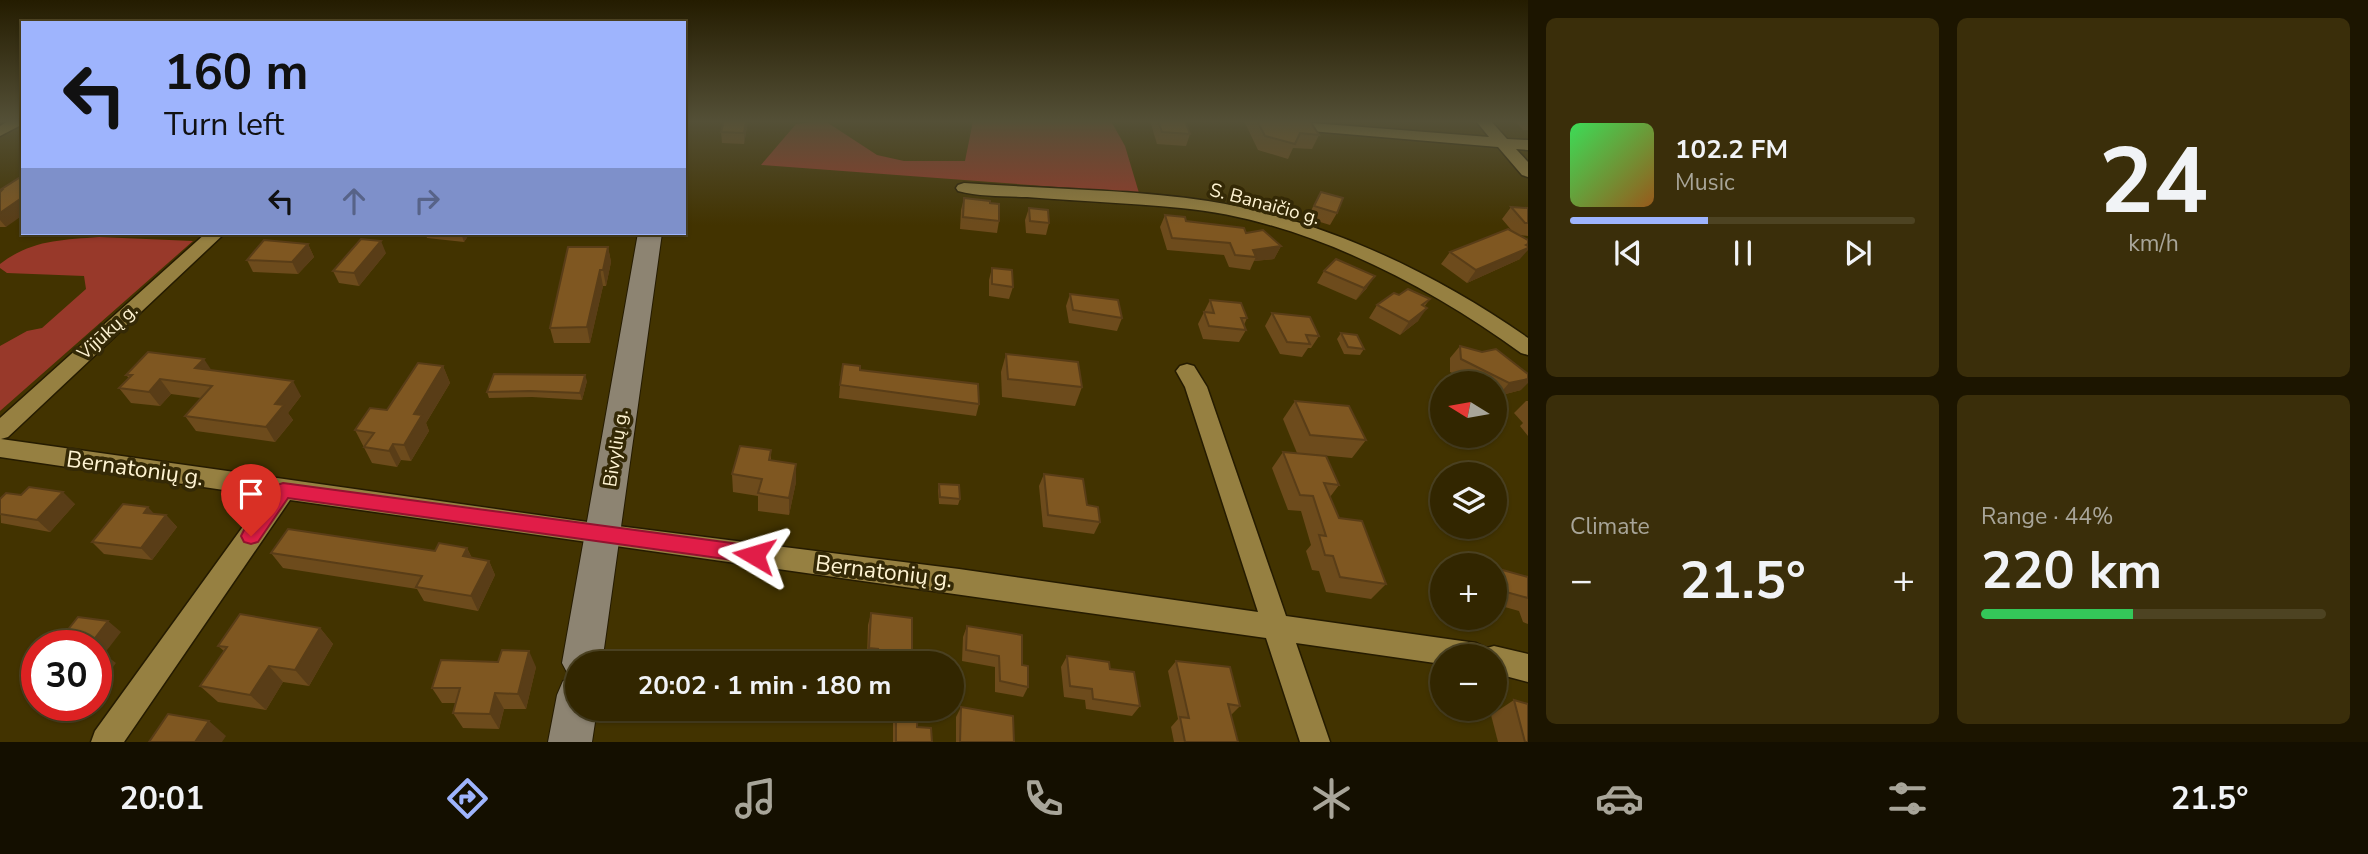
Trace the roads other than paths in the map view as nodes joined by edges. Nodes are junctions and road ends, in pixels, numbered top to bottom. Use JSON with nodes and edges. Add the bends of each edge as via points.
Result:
{"nodes":[{"id":1,"x":1514,"y":156,"type":"edge"},
{"id":2,"x":1528,"y":172,"type":"edge"},
{"id":3,"x":964,"y":188,"type":"dead end"},
{"id":4,"x":214,"y":235,"type":"edge"},
{"id":5,"x":650,"y":235,"type":"edge"},
{"id":6,"x":1528,"y":348,"type":"edge"},
{"id":7,"x":1187,"y":372,"type":"dead end"},
{"id":8,"x":0,"y":431,"type":"edge"},
{"id":9,"x":0,"y":448,"type":"edge"},
{"id":10,"x":283,"y":490,"type":"junction"},
{"id":11,"x":602,"y":535,"type":"junction"},
{"id":12,"x":1278,"y":628,"type":"junction"},
{"id":13,"x":1430,"y":649,"type":"edge"},
{"id":14,"x":584,"y":651,"type":"edge"},
{"id":15,"x":1507,"y":662,"type":"edge"},
{"id":16,"x":1528,"y":668,"type":"edge"},
{"id":17,"x":574,"y":721,"type":"edge"},
{"id":18,"x":106,"y":742,"type":"edge"},
{"id":19,"x":570,"y":742,"type":"edge"},
{"id":20,"x":1315,"y":742,"type":"edge"}],
"edges":[{"from":1,"to":2,"type":"street"},
{"from":3,"to":6,"type":"street","name":"S. Banaičio g.","via":[[1217,208],[1277,224],[1358,253],[1435,289],[1487,316]]},
{"from":4,"to":8,"type":"street","name":"Vijūkų g."},
{"from":5,"to":11,"type":"street","name":"Bivylių g."},
{"from":7,"to":12,"type":"street"},
{"from":9,"to":10,"type":"street","name":"Bernatonių g."},
{"from":10,"to":11,"type":"street","name":"Bernatonių g."},
{"from":10,"to":18,"type":"street"},
{"from":11,"to":12,"type":"street","name":"Bernatonių g."},
{"from":11,"to":14,"type":"street","name":"Bivylių g."},
{"from":12,"to":13,"type":"street","name":"Bernatonių g."},
{"from":12,"to":20,"type":"street"},
{"from":15,"to":16,"type":"street"},
{"from":17,"to":19,"type":"street"}]}
